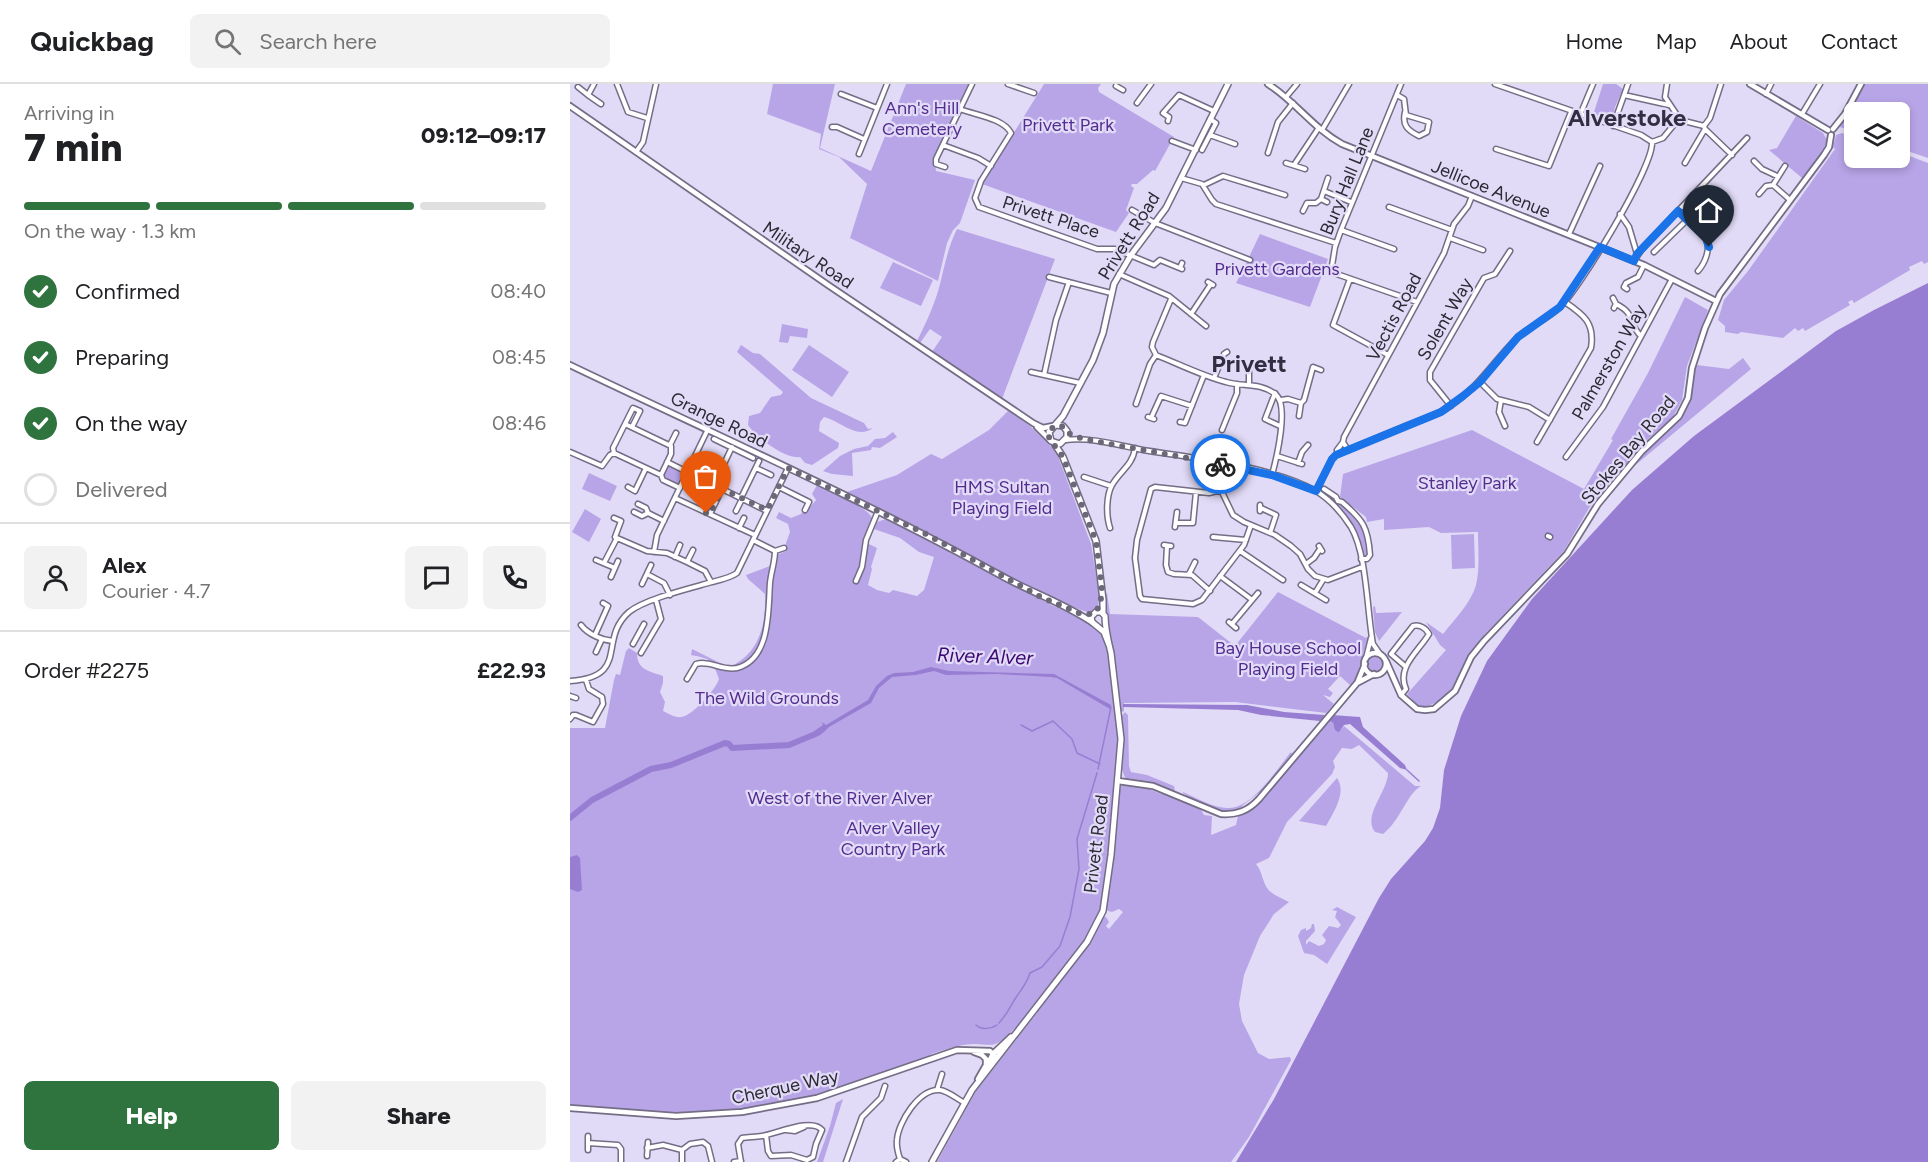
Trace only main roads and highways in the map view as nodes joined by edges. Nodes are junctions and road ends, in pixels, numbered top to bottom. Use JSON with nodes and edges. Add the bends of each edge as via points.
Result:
{"nodes":[{"id":1,"x":1228,"y":84,"type":"edge"},
{"id":2,"x":1070,"y":405,"type":"junction"},
{"id":3,"x":1054,"y":426,"type":"junction"},
{"id":4,"x":1066,"y":429,"type":"junction"},
{"id":5,"x":1065,"y":441,"type":"junction"},
{"id":6,"x":1052,"y":442,"type":"junction"},
{"id":7,"x":1063,"y":457,"type":"junction"},
{"id":8,"x":1102,"y":590,"type":"junction"},
{"id":9,"x":1094,"y":613,"type":"junction"},
{"id":10,"x":1103,"y":613,"type":"junction"},
{"id":11,"x":1105,"y":621,"type":"junction"},
{"id":12,"x":1095,"y":624,"type":"junction"},
{"id":13,"x":1109,"y":645,"type":"junction"},
{"id":14,"x":1024,"y":1023,"type":"junction"},
{"id":15,"x":994,"y":1056,"type":"junction"},
{"id":16,"x":932,"y":1162,"type":"edge"}],
"edges":[{"from":1,"to":2,"type":"main road","name":"Privett Road","via":[[1199,150],[1180,177],[1166,208],[1119,274],[1101,341]]},
{"from":2,"to":3,"type":"main road","name":"Privett Road"},
{"from":2,"to":4,"type":"main road","name":"Privett Road"},
{"from":3,"to":4,"type":"main road"},
{"from":3,"to":6,"type":"main road","via":[[1049,432]]},
{"from":4,"to":5,"type":"main road"},
{"from":5,"to":6,"type":"main road"},
{"from":5,"to":7,"type":"main road"},
{"from":6,"to":7,"type":"main road"},
{"from":7,"to":8,"type":"main road","via":[[1096,541]]},
{"from":8,"to":9,"type":"main road"},
{"from":8,"to":10,"type":"main road"},
{"from":9,"to":10,"type":"main road"},
{"from":9,"to":12,"type":"main road","via":[[1091,617]]},
{"from":10,"to":11,"type":"main road"},
{"from":11,"to":12,"type":"main road"},
{"from":11,"to":13,"type":"main road","name":"Privett Road"},
{"from":12,"to":13,"type":"main road","name":"Privett Road","via":[[1104,632]]},
{"from":13,"to":14,"type":"main road","name":"Privett Road","via":[[1121,739],[1103,911],[1087,942]]},
{"from":14,"to":15,"type":"main road","name":"Privett Road"},
{"from":14,"to":15,"type":"main road","name":"Privett Road","via":[[998,1047]]},
{"from":15,"to":16,"type":"main road"}]}
